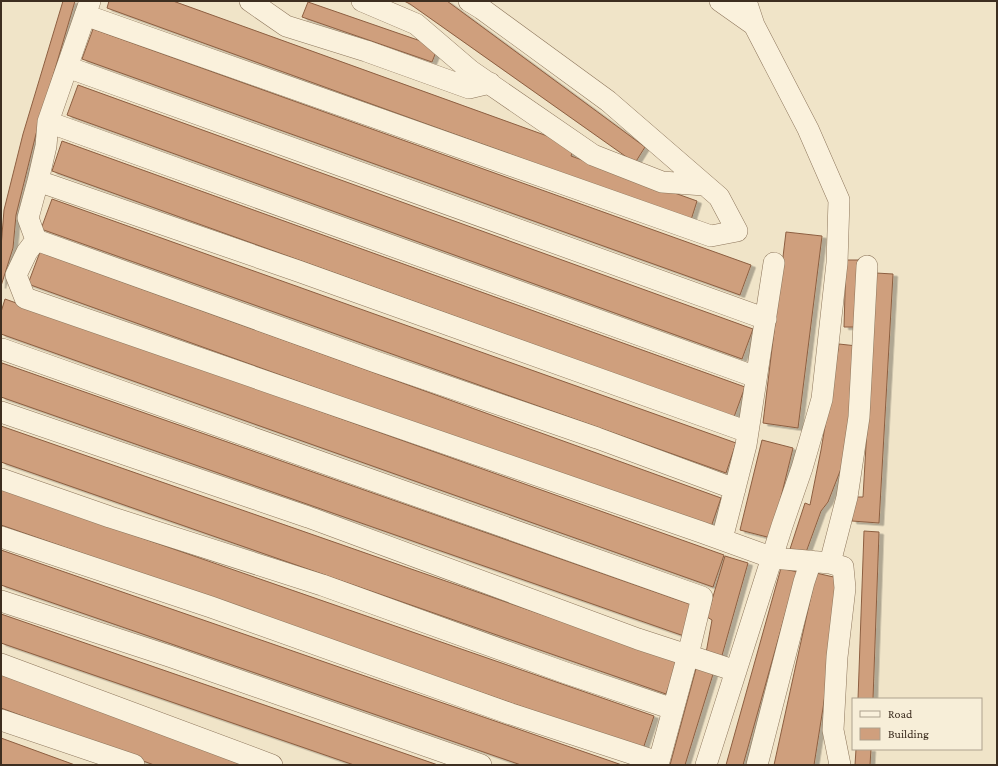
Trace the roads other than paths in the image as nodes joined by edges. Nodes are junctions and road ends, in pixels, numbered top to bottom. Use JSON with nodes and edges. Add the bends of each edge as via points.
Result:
{"nodes":[{"id":1,"x":250,"y":1,"type":"edge"},
{"id":2,"x":362,"y":1,"type":"edge"},
{"id":3,"x":469,"y":1,"type":"edge"},
{"id":4,"x":720,"y":1,"type":"edge"},
{"id":5,"x":746,"y":1,"type":"edge"},
{"id":6,"x":88,"y":8,"type":"edge"},
{"id":7,"x":754,"y":25,"type":"junction"},
{"id":8,"x":67,"y":67,"type":"junction"},
{"id":9,"x":490,"y":84,"type":"junction"},
{"id":10,"x":48,"y":122,"type":"junction"},
{"id":11,"x":38,"y":181,"type":"junction"},
{"id":12,"x":704,"y":184,"type":"junction"},
{"id":13,"x":36,"y":240,"type":"junction"},
{"id":14,"x":774,"y":263,"type":"dead end"},
{"id":15,"x":867,"y":266,"type":"dead end"},
{"id":16,"x":766,"y":319,"type":"junction"},
{"id":17,"x":1,"y":350,"type":"edge"},
{"id":18,"x":756,"y":376,"type":"junction"},
{"id":19,"x":1,"y":412,"type":"edge"},
{"id":20,"x":748,"y":432,"type":"junction"},
{"id":21,"x":1,"y":479,"type":"edge"},
{"id":22,"x":735,"y":490,"type":"junction"},
{"id":23,"x":1,"y":537,"type":"edge"},
{"id":24,"x":722,"y":539,"type":"junction"},
{"id":25,"x":773,"y":558,"type":"junction"},
{"id":26,"x":821,"y":562,"type":"junction"},
{"id":27,"x":1,"y":601,"type":"edge"},
{"id":28,"x":688,"y":655,"type":"junction"},
{"id":29,"x":1,"y":664,"type":"edge"},
{"id":30,"x":736,"y":672,"type":"junction"},
{"id":31,"x":673,"y":709,"type":"junction"},
{"id":32,"x":1,"y":720,"type":"edge"},
{"id":33,"x":658,"y":764,"type":"edge"},
{"id":34,"x":134,"y":765,"type":"edge"},
{"id":35,"x":272,"y":765,"type":"edge"},
{"id":36,"x":482,"y":765,"type":"edge"},
{"id":37,"x":706,"y":765,"type":"edge"},
{"id":38,"x":757,"y":765,"type":"edge"},
{"id":39,"x":840,"y":765,"type":"edge"}],
"edges":[{"from":1,"to":9,"type":"street","via":[[286,26],[470,88]]},
{"from":2,"to":9,"type":"street","via":[[416,24]]},
{"from":3,"to":12,"type":"street","via":[[608,101]]},
{"from":4,"to":7,"type":"street"},
{"from":5,"to":7,"type":"street"},
{"from":6,"to":8,"type":"street"},
{"from":6,"to":12,"type":"street","via":[[711,236],[737,231],[719,197]]},
{"from":7,"to":25,"type":"street","via":[[808,129],[839,200],[837,263],[822,398]]},
{"from":8,"to":10,"type":"street"},
{"from":8,"to":16,"type":"street"},
{"from":9,"to":12,"type":"street","via":[[593,155],[662,182]]},
{"from":10,"to":11,"type":"street","via":[[46,146]]},
{"from":10,"to":18,"type":"street"},
{"from":11,"to":13,"type":"street","via":[[28,218]]},
{"from":11,"to":20,"type":"street"},
{"from":13,"to":22,"type":"street","via":[[597,438]]},
{"from":13,"to":24,"type":"street","via":[[16,275],[25,298]]},
{"from":14,"to":16,"type":"street"},
{"from":15,"to":26,"type":"street","via":[[859,417],[847,497]]},
{"from":16,"to":18,"type":"street"},
{"from":17,"to":28,"type":"street","via":[[702,597]]},
{"from":18,"to":20,"type":"street"},
{"from":19,"to":28,"type":"street","via":[[308,517],[638,639]]},
{"from":20,"to":22,"type":"street"},
{"from":21,"to":31,"type":"street","via":[[322,585]]},
{"from":22,"to":24,"type":"street"},
{"from":23,"to":33,"type":"street","via":[[210,607]]},
{"from":24,"to":25,"type":"street"},
{"from":25,"to":26,"type":"street"},
{"from":25,"to":30,"type":"street"},
{"from":26,"to":38,"type":"street","via":[[804,582]]},
{"from":26,"to":39,"type":"street","via":[[843,567],[845,588],[837,657],[834,730]]},
{"from":27,"to":36,"type":"street","via":[[169,656]]},
{"from":28,"to":30,"type":"street"},
{"from":28,"to":31,"type":"street"},
{"from":29,"to":35,"type":"street"},
{"from":30,"to":37,"type":"street"},
{"from":31,"to":33,"type":"street"},
{"from":32,"to":34,"type":"street"}]}
